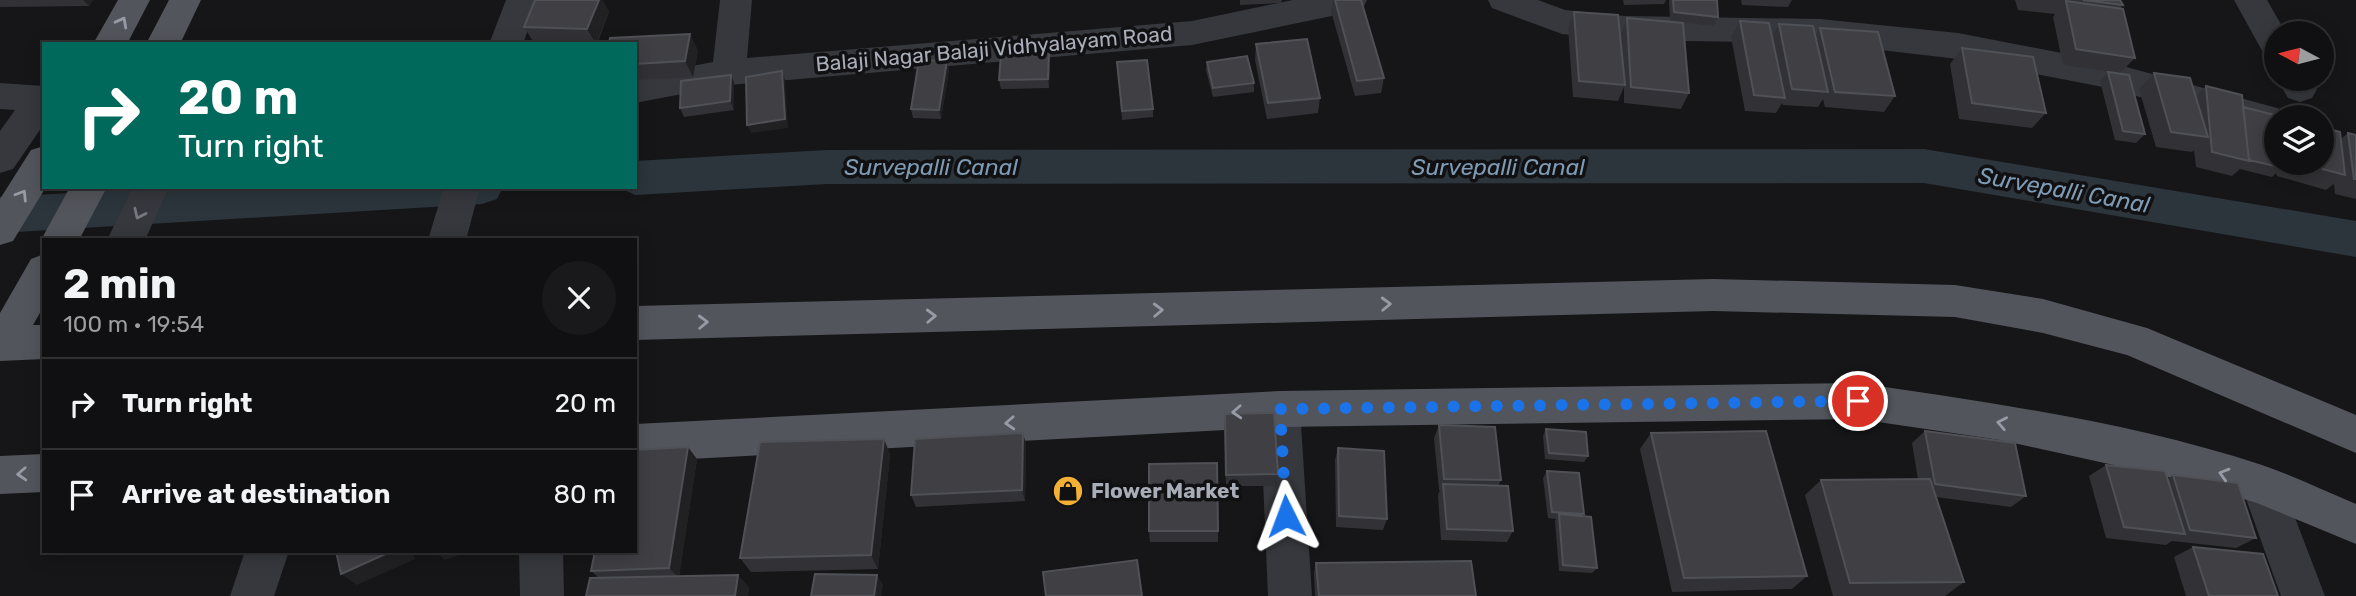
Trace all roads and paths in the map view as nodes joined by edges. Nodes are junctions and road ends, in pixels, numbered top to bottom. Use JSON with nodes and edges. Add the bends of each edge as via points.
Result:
{"nodes":[{"id":1,"x":134,"y":0,"type":"edge"},
{"id":2,"x":186,"y":0,"type":"edge"},
{"id":3,"x":523,"y":0,"type":"edge"},
{"id":4,"x":736,"y":0,"type":"edge"},
{"id":5,"x":1351,"y":0,"type":"edge"},
{"id":6,"x":1504,"y":0,"type":"edge"},
{"id":7,"x":2250,"y":0,"type":"edge"},
{"id":8,"x":2264,"y":24,"type":"edge"},
{"id":9,"x":111,"y":42,"type":"edge"},
{"id":10,"x":164,"y":42,"type":"edge"},
{"id":11,"x":507,"y":42,"type":"edge"},
{"id":12,"x":729,"y":72,"type":"junction"},
{"id":13,"x":637,"y":90,"type":"edge"},
{"id":14,"x":0,"y":96,"type":"edge"},
{"id":15,"x":42,"y":99,"type":"edge"},
{"id":16,"x":42,"y":100,"type":"edge"},
{"id":17,"x":2264,"y":118,"type":"edge"},
{"id":18,"x":2,"y":156,"type":"edge"},
{"id":19,"x":42,"y":163,"type":"edge"},
{"id":20,"x":88,"y":189,"type":"edge"},
{"id":21,"x":150,"y":189,"type":"edge"},
{"id":22,"x":460,"y":189,"type":"edge"},
{"id":23,"x":0,"y":230,"type":"edge"},
{"id":24,"x":61,"y":238,"type":"edge"},
{"id":25,"x":127,"y":238,"type":"edge"},
{"id":26,"x":448,"y":238,"type":"edge"},
{"id":27,"x":39,"y":279,"type":"edge"},
{"id":28,"x":637,"y":323,"type":"edge"},
{"id":29,"x":42,"y":342,"type":"edge"},
{"id":30,"x":1,"y":344,"type":"edge"},
{"id":31,"x":1280,"y":409,"type":"junction"},
{"id":32,"x":2356,"y":434,"type":"edge"},
{"id":33,"x":637,"y":443,"type":"edge"},
{"id":34,"x":42,"y":473,"type":"edge"},
{"id":35,"x":0,"y":475,"type":"edge"},
{"id":36,"x":2263,"y":485,"type":"junction"},
{"id":37,"x":2356,"y":524,"type":"edge"},
{"id":38,"x":266,"y":553,"type":"edge"},
{"id":39,"x":541,"y":553,"type":"edge"},
{"id":40,"x":252,"y":596,"type":"edge"},
{"id":41,"x":542,"y":596,"type":"edge"},
{"id":42,"x":1290,"y":596,"type":"edge"},
{"id":43,"x":2303,"y":596,"type":"edge"}],
"edges":[{"from":9,"to":1,"type":"main road","one_way":true},
{"from":2,"to":10,"type":"main road"},
{"from":3,"to":11,"type":"street"},
{"from":4,"to":12,"type":"street"},
{"from":5,"to":12,"type":"street","name":"Balaji Nagar Balaji Vidhyalayam Road","via":[[1192,33]]},
{"from":6,"to":17,"type":"street","via":[[1562,22],[1625,28],[1820,31],[1958,46],[2108,75]]},
{"from":7,"to":8,"type":"street"},
{"from":12,"to":13,"type":"street","name":"Balaji Nagar Balaji Vidhyalayam Road"},
{"from":14,"to":15,"type":"street"},
{"from":16,"to":18,"type":"street"},
{"from":23,"to":19,"type":"main road","one_way":true},
{"from":20,"to":24,"type":"main road"},
{"from":21,"to":25,"type":"street","one_way":true},
{"from":22,"to":26,"type":"street"},
{"from":27,"to":30,"type":"main road"},
{"from":28,"to":32,"type":"main road","one_way":true,"via":[[1713,295],[1955,301],[2043,316],[2133,340]]},
{"from":29,"to":30,"type":"main road"},
{"from":31,"to":33,"type":"main road","one_way":true},
{"from":36,"to":31,"type":"main road","one_way":true,"via":[[2178,460],[2000,422],[1858,401]]},
{"from":31,"to":42,"type":"street"},
{"from":34,"to":35,"type":"main road","one_way":true},
{"from":36,"to":37,"type":"main road"},
{"from":36,"to":43,"type":"street"},
{"from":38,"to":40,"type":"street"},
{"from":39,"to":41,"type":"street"}]}
